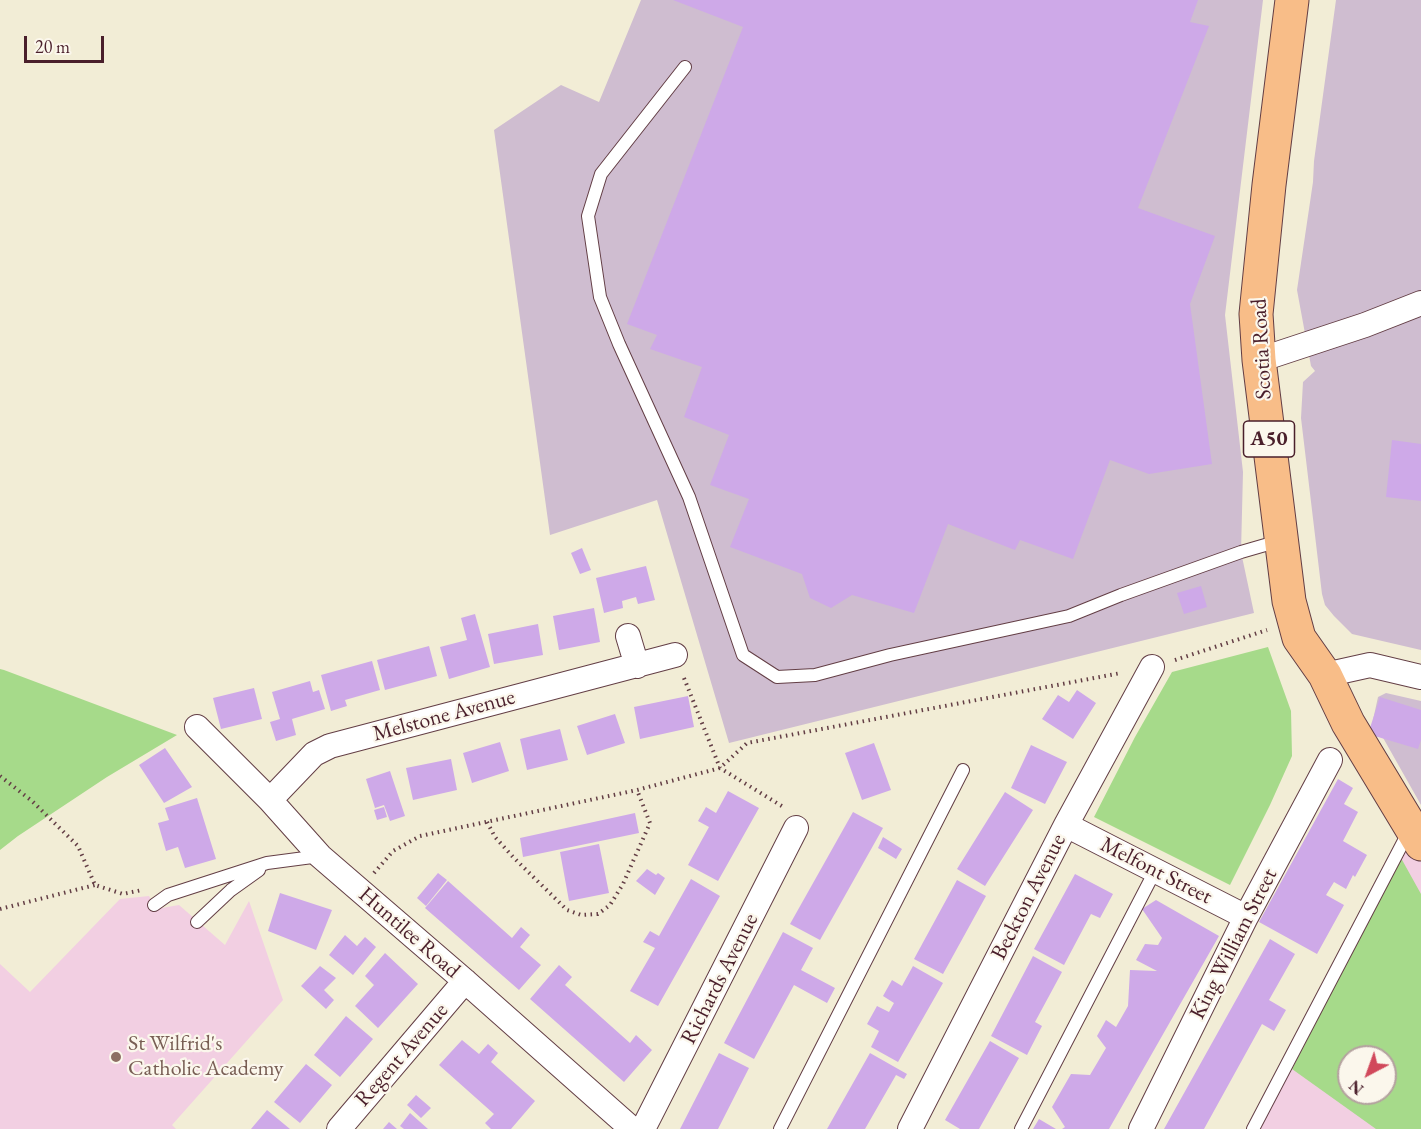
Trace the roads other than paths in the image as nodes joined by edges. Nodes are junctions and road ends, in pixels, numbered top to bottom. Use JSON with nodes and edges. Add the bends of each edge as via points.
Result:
{"nodes":[{"id":1,"x":1292,"y":0,"type":"edge"},
{"id":2,"x":685,"y":67,"type":"dead end"},
{"id":3,"x":1421,"y":303,"type":"edge"},
{"id":4,"x":1259,"y":360,"type":"junction"},
{"id":5,"x":1281,"y":540,"type":"junction"},
{"id":6,"x":628,"y":636,"type":"dead end"},
{"id":7,"x":675,"y":656,"type":"road end"},
{"id":8,"x":637,"y":666,"type":"junction"},
{"id":9,"x":1152,"y":667,"type":"road end"},
{"id":10,"x":1325,"y":675,"type":"junction"},
{"id":11,"x":1421,"y":677,"type":"edge"},
{"id":12,"x":197,"y":727,"type":"dead end"},
{"id":13,"x":1330,"y":760,"type":"dead end"},
{"id":14,"x":963,"y":770,"type":"dead end"},
{"id":15,"x":270,"y":800,"type":"junction"},
{"id":16,"x":1066,"y":825,"type":"junction"},
{"id":17,"x":796,"y":828,"type":"road end"},
{"id":18,"x":1416,"y":835,"type":"edge"},
{"id":19,"x":320,"y":856,"type":"junction"},
{"id":20,"x":267,"y":863,"type":"junction"},
{"id":21,"x":1155,"y":870,"type":"junction"},
{"id":22,"x":153,"y":904,"type":"dead end"},
{"id":23,"x":1246,"y":917,"type":"junction"},
{"id":24,"x":197,"y":922,"type":"dead end"},
{"id":25,"x":465,"y":981,"type":"junction"},
{"id":26,"x":339,"y":1129,"type":"edge"},
{"id":27,"x":632,"y":1129,"type":"edge"},
{"id":28,"x":643,"y":1129,"type":"edge"},
{"id":29,"x":780,"y":1129,"type":"edge"},
{"id":30,"x":910,"y":1129,"type":"edge"},
{"id":31,"x":1021,"y":1129,"type":"edge"},
{"id":32,"x":1141,"y":1129,"type":"edge"},
{"id":33,"x":1253,"y":1129,"type":"edge"}],
"edges":[{"from":1,"to":4,"type":"main road","name":"Scotia Road","number":"A50","via":[[1256,314]]},
{"from":2,"to":5,"type":"lane","via":[[601,174],[588,216],[600,297],[689,497],[743,655],[777,677],[815,675],[1069,616]]},
{"from":3,"to":4,"type":"street"},
{"from":4,"to":5,"type":"main road","name":"Scotia Road","number":"A50"},
{"from":5,"to":10,"type":"main road","name":"Scotia Road","number":"A50","via":[[1288,601],[1299,638]]},
{"from":6,"to":8,"type":"street"},
{"from":7,"to":8,"type":"street","name":"Melstone Avenue"},
{"from":8,"to":15,"type":"street","name":"Melstone Avenue","via":[[330,746],[314,754]]},
{"from":9,"to":16,"type":"street","name":"Beckton Avenue"},
{"from":10,"to":11,"type":"street","via":[[1370,665]]},
{"from":10,"to":18,"type":"main road","name":"Scotia Road","number":"A50","via":[[1348,723]]},
{"from":12,"to":15,"type":"street","name":"Huntilee Road"},
{"from":13,"to":23,"type":"street","name":"King William Street"},
{"from":14,"to":29,"type":"lane"},
{"from":15,"to":19,"type":"street","name":"Huntilee Road"},
{"from":16,"to":21,"type":"street","name":"Melfont Street"},
{"from":16,"to":30,"type":"street","name":"Beckton Avenue"},
{"from":17,"to":28,"type":"street","name":"Richards Avenue"},
{"from":18,"to":33,"type":"lane"},
{"from":19,"to":20,"type":"lane"},
{"from":19,"to":25,"type":"street","name":"Huntilee Road"},
{"from":20,"to":22,"type":"lane","via":[[168,895]]},
{"from":20,"to":24,"type":"lane"},
{"from":21,"to":23,"type":"street","name":"Melfont Street"},
{"from":21,"to":31,"type":"lane"},
{"from":23,"to":32,"type":"street","name":"King William Street"},
{"from":25,"to":26,"type":"street","name":"Regent Avenue"},
{"from":25,"to":27,"type":"street","name":"Huntilee Road"}]}
